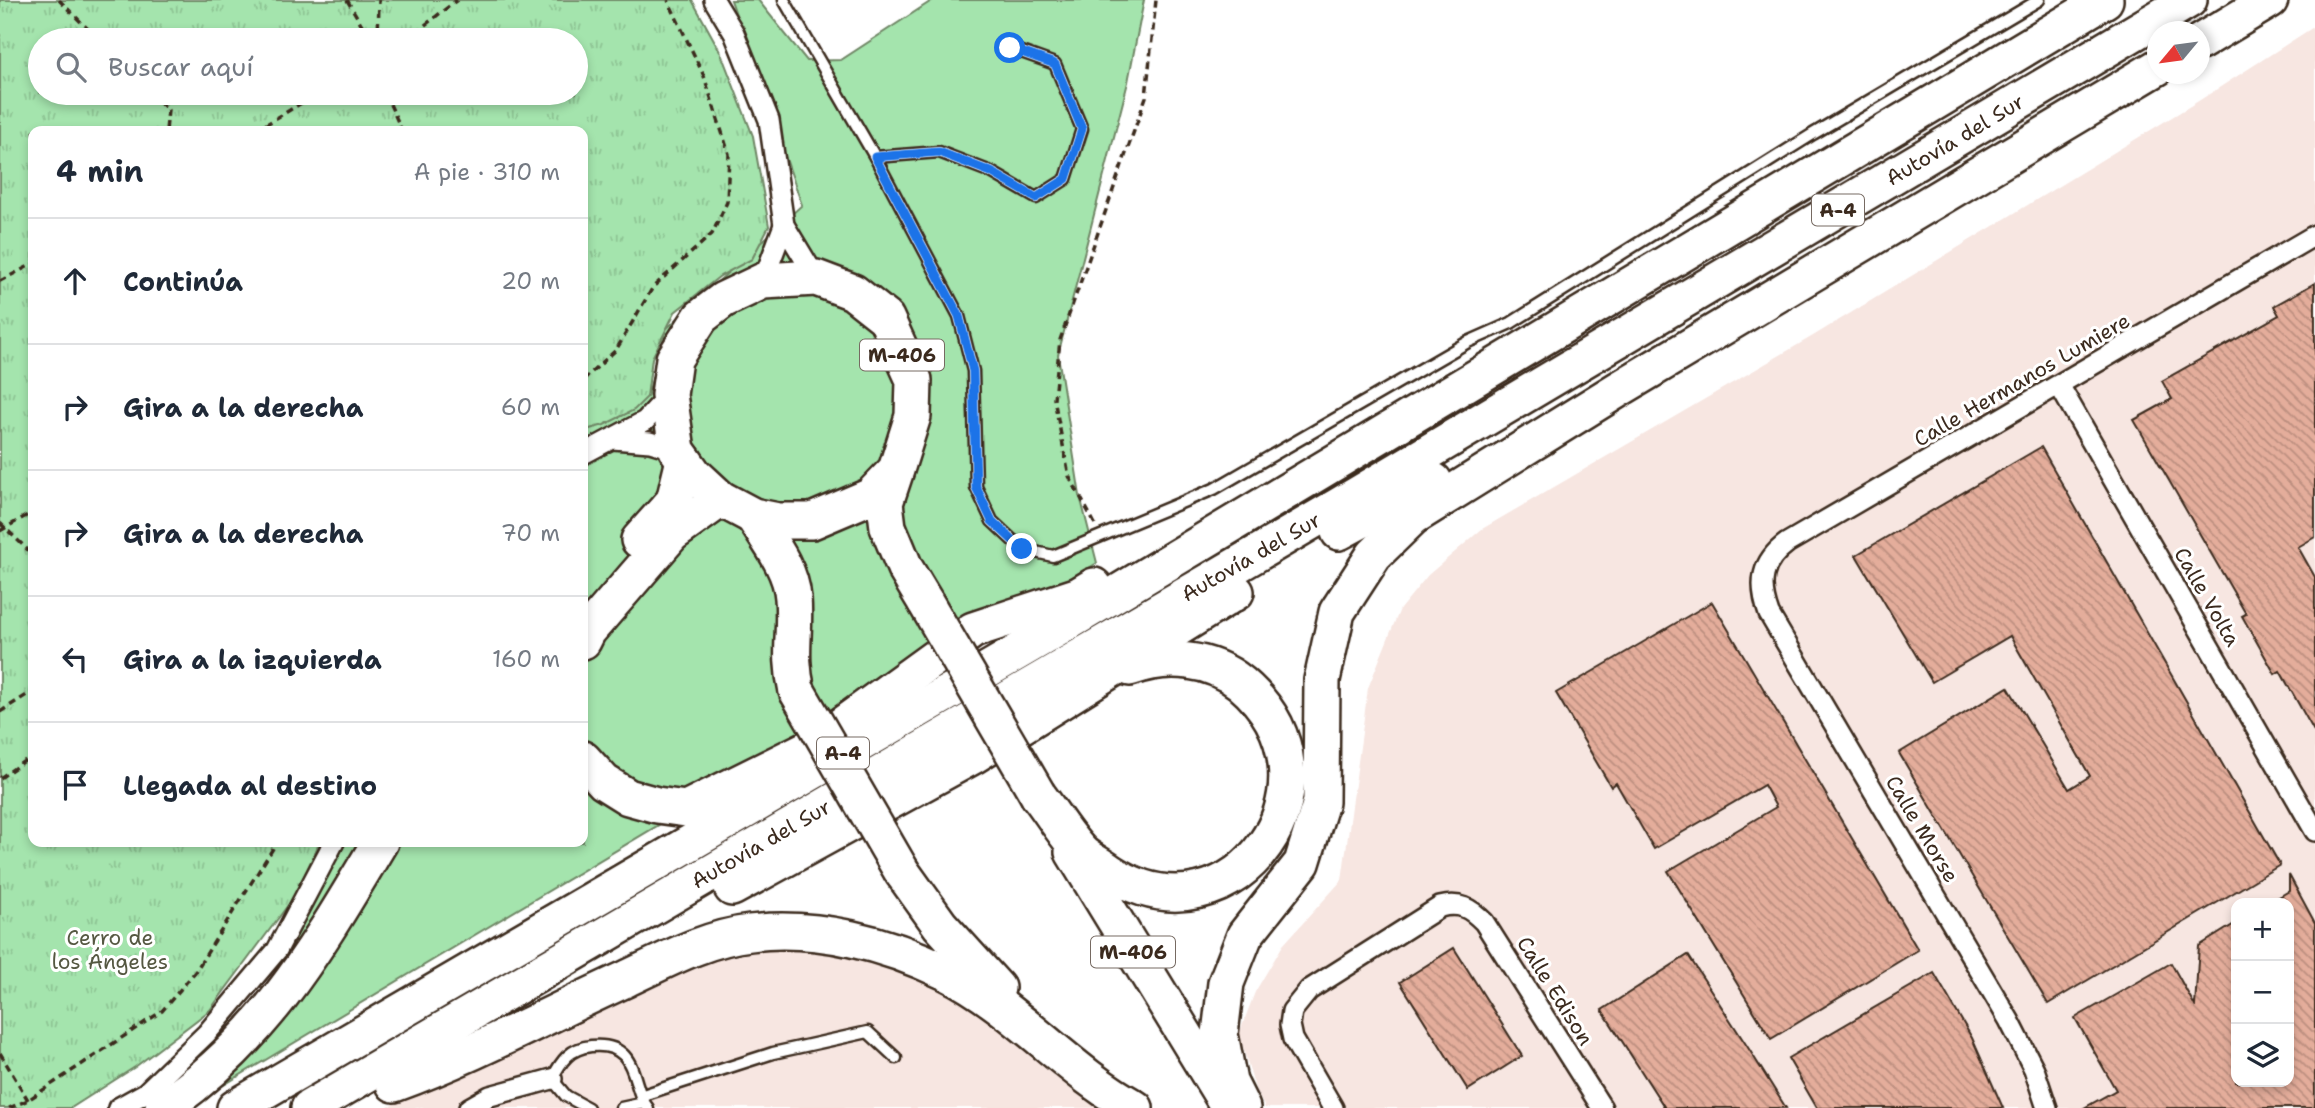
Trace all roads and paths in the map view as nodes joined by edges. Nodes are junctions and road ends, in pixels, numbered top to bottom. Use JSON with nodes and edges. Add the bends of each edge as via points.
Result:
{"nodes":[{"id":1,"x":59,"y":0,"type":"edge"},
{"id":2,"x":347,"y":0,"type":"edge"},
{"id":3,"x":379,"y":0,"type":"edge"},
{"id":4,"x":457,"y":0,"type":"edge"},
{"id":5,"x":668,"y":0,"type":"edge"},
{"id":6,"x":714,"y":0,"type":"edge"},
{"id":7,"x":784,"y":0,"type":"edge"},
{"id":8,"x":1156,"y":0,"type":"edge"},
{"id":9,"x":2039,"y":0,"type":"edge"},
{"id":10,"x":2105,"y":0,"type":"edge"},
{"id":11,"x":2189,"y":0,"type":"edge"},
{"id":12,"x":2270,"y":0,"type":"edge"},
{"id":13,"x":87,"y":28,"type":"edge"},
{"id":14,"x":364,"y":28,"type":"edge"},
{"id":15,"x":378,"y":28,"type":"edge"},
{"id":16,"x":421,"y":28,"type":"edge"},
{"id":17,"x":2210,"y":36,"type":"edge"},
{"id":18,"x":1010,"y":48,"type":"dead end"},
{"id":19,"x":2147,"y":74,"type":"edge"},
{"id":20,"x":163,"y":105,"type":"edge"},
{"id":21,"x":298,"y":105,"type":"edge"},
{"id":22,"x":390,"y":105,"type":"edge"},
{"id":23,"x":166,"y":126,"type":"edge"},
{"id":24,"x":263,"y":126,"type":"edge"},
{"id":25,"x":399,"y":126,"type":"edge"},
{"id":26,"x":875,"y":157,"type":"junction"},
{"id":27,"x":784,"y":225,"type":"junction"},
{"id":28,"x":2315,"y":235,"type":"edge"},
{"id":29,"x":28,"y":267,"type":"edge"},
{"id":30,"x":816,"y":278,"type":"junction"},
{"id":31,"x":0,"y":281,"type":"edge"},
{"id":32,"x":763,"y":281,"type":"junction"},
{"id":33,"x":588,"y":375,"type":"edge"},
{"id":34,"x":2059,"y":385,"type":"junction"},
{"id":35,"x":1619,"y":389,"type":"junction"},
{"id":36,"x":1447,"y":393,"type":"junction"},
{"id":37,"x":669,"y":395,"type":"junction"},
{"id":38,"x":613,"y":439,"type":"junction"},
{"id":39,"x":588,"y":452,"type":"edge"},
{"id":40,"x":680,"y":455,"type":"junction"},
{"id":41,"x":896,"y":470,"type":"junction"},
{"id":42,"x":721,"y":499,"type":"junction"},
{"id":43,"x":28,"y":516,"type":"edge"},
{"id":44,"x":753,"y":516,"type":"junction"},
{"id":45,"x":0,"y":523,"type":"edge"},
{"id":46,"x":5,"y":528,"type":"junction"},
{"id":47,"x":0,"y":531,"type":"edge"},
{"id":48,"x":1102,"y":538,"type":"junction"},
{"id":49,"x":28,"y":550,"type":"edge"},
{"id":50,"x":1763,"y":573,"type":"joint"},
{"id":51,"x":588,"y":595,"type":"edge"},
{"id":52,"x":588,"y":631,"type":"edge"},
{"id":53,"x":1098,"y":680,"type":"junction"},
{"id":54,"x":28,"y":694,"type":"edge"},
{"id":55,"x":0,"y":712,"type":"edge"},
{"id":56,"x":28,"y":758,"type":"edge"},
{"id":57,"x":588,"y":764,"type":"edge"},
{"id":58,"x":0,"y":778,"type":"edge"},
{"id":59,"x":1038,"y":795,"type":"junction"},
{"id":60,"x":2315,"y":831,"type":"edge"},
{"id":61,"x":274,"y":847,"type":"edge"},
{"id":62,"x":331,"y":847,"type":"edge"},
{"id":63,"x":377,"y":847,"type":"edge"},
{"id":64,"x":0,"y":1053,"type":"edge"},
{"id":65,"x":896,"y":1058,"type":"dead end"},
{"id":66,"x":551,"y":1079,"type":"junction"},
{"id":67,"x":394,"y":1084,"type":"junction"},
{"id":68,"x":28,"y":1100,"type":"junction"},
{"id":69,"x":645,"y":1102,"type":"edge"},
{"id":70,"x":9,"y":1108,"type":"edge"},
{"id":71,"x":118,"y":1108,"type":"edge"},
{"id":72,"x":163,"y":1108,"type":"edge"},
{"id":73,"x":235,"y":1108,"type":"edge"},
{"id":74,"x":309,"y":1108,"type":"edge"},
{"id":75,"x":353,"y":1108,"type":"edge"},
{"id":76,"x":469,"y":1108,"type":"edge"},
{"id":77,"x":588,"y":1108,"type":"edge"},
{"id":78,"x":621,"y":1108,"type":"edge"},
{"id":79,"x":1135,"y":1108,"type":"edge"},
{"id":80,"x":1144,"y":1108,"type":"edge"},
{"id":81,"x":1230,"y":1108,"type":"edge"},
{"id":82,"x":1242,"y":1108,"type":"edge"},
{"id":83,"x":1333,"y":1108,"type":"edge"},
{"id":84,"x":1602,"y":1108,"type":"edge"},
{"id":85,"x":2047,"y":1108,"type":"edge"}],
"edges":[{"from":1,"to":13,"type":"path"},
{"from":2,"to":14,"type":"path"},
{"from":3,"to":15,"type":"path"},
{"from":4,"to":16,"type":"path"},
{"from":5,"to":33,"type":"path","via":[[704,76],[729,154],[727,202],[712,234],[653,287],[616,350]]},
{"from":6,"to":27,"type":"street","via":[[734,33],[769,120]]},
{"from":7,"to":26,"type":"lane"},
{"from":8,"to":48,"type":"path","via":[[1146,97],[1063,327],[1054,399],[1069,476]]},
{"from":9,"to":48,"type":"lane","via":[[1813,134],[1511,323],[1468,342],[1214,489]]},
{"from":10,"to":36,"type":"highway","name":"Autovía del Sur","number":"A-4"},
{"from":11,"to":74,"type":"highway","name":"Autovía del Sur","number":"A-4","via":[[1338,506]]},
{"from":12,"to":17,"type":"highway"},
{"from":18,"to":26,"type":"lane","via":[[1055,64],[1082,129],[1066,179],[1036,198],[991,172],[939,152]]},
{"from":19,"to":35,"type":"highway","number":"A-4"},
{"from":20,"to":23,"type":"path","via":[[168,110]]},
{"from":21,"to":24,"type":"path"},
{"from":22,"to":25,"type":"path"},
{"from":26,"to":48,"type":"lane","via":[[959,316],[973,371],[976,487],[992,521],[1022,549],[1053,556]]},
{"from":27,"to":30,"type":"street"},
{"from":27,"to":32,"type":"street"},
{"from":28,"to":34,"type":"street","name":"Calle Hermanos Lumiere"},
{"from":29,"to":31,"type":"path"},
{"from":30,"to":32,"type":"highway","number":"M-406"},
{"from":30,"to":41,"type":"highway","number":"M-406","via":[[853,292],[886,318],[914,380],[913,416]]},
{"from":32,"to":37,"type":"highway","number":"M-406","via":[[723,300],[701,317],[674,359]]},
{"from":34,"to":50,"type":"street","name":"Calle Hermanos Lumiere","via":[[1787,542],[1771,555]]},
{"from":34,"to":60,"type":"street","name":"Calle Volta"},
{"from":35,"to":53,"type":"highway","via":[[1515,437],[1330,537]]},
{"from":35,"to":82,"type":"highway","via":[[1413,517],[1374,555],[1337,612],[1322,680],[1321,802],[1301,863],[1245,935],[1226,983],[1220,1034],[1229,1082]]},
{"from":36,"to":57,"type":"highway","via":[[1340,444],[1079,594],[973,630],[813,746],[697,804],[686,808],[628,797],[604,782]]},
{"from":36,"to":73,"type":"highway","name":"Autovía del Sur","number":"A-4","via":[[1054,631]]},
{"from":37,"to":38,"type":"street","via":[[645,421]]},
{"from":37,"to":40,"type":"highway","number":"M-406"},
{"from":38,"to":39,"type":"street"},
{"from":38,"to":40,"type":"street","via":[[650,442]]},
{"from":40,"to":42,"type":"highway","number":"M-406"},
{"from":40,"to":51,"type":"highway","via":[[674,501]]},
{"from":41,"to":44,"type":"highway","number":"M-406","via":[[871,496],[812,521]]},
{"from":41,"to":59,"type":"highway","number":"M-406","bridge":true,"via":[[885,503],[888,527],[905,568]]},
{"from":42,"to":44,"type":"highway","number":"M-406"},
{"from":42,"to":52,"type":"highway","via":[[672,534]]},
{"from":43,"to":46,"type":"path"},
{"from":44,"to":80,"type":"highway","number":"M-406","bridge":true,"via":[[780,559],[793,596],[790,662],[797,691],[902,872],[967,958],[1007,998]]},
{"from":45,"to":46,"type":"path"},
{"from":46,"to":47,"type":"path"},
{"from":46,"to":49,"type":"path"},
{"from":50,"to":85,"type":"street","name":"Calle Morse","via":[[1762,594],[1769,614],[2009,1020]]},
{"from":53,"to":59,"type":"highway","via":[[1146,662],[1172,659],[1229,673],[1262,701],[1283,739],[1287,770],[1285,803],[1274,831],[1260,853],[1212,887],[1153,892],[1126,882],[1081,852]]},
{"from":53,"to":67,"type":"highway","via":[[973,756],[734,887]]},
{"from":54,"to":55,"type":"path"},
{"from":56,"to":58,"type":"path"},
{"from":59,"to":81,"type":"highway","number":"M-406"},
{"from":61,"to":68,"type":"path","via":[[195,972],[162,1011]]},
{"from":62,"to":71,"type":"street","via":[[276,950],[207,1033],[145,1093]]},
{"from":63,"to":72,"type":"highway","via":[[304,968],[269,1014],[191,1089]]},
{"from":64,"to":68,"type":"path"},
{"from":65,"to":69,"type":"lane","via":[[868,1032],[773,1053]]},
{"from":66,"to":69,"type":"lane","via":[[561,1061],[579,1047],[600,1045],[622,1053]]},
{"from":66,"to":76,"type":"street","via":[[490,1096]]},
{"from":66,"to":77,"type":"lane","via":[[566,1096]]},
{"from":67,"to":75,"type":"highway"},
{"from":67,"to":79,"type":"highway","via":[[452,1063],[703,943],[750,933],[801,932],[850,938],[901,952],[948,973],[998,1006],[1099,1088]]},
{"from":68,"to":70,"type":"path"},
{"from":69,"to":78,"type":"lane"},
{"from":83,"to":84,"type":"street","name":"Calle Edison","via":[[1293,1039],[1292,1012],[1309,990],[1440,907],[1462,905],[1484,922]]}]}
